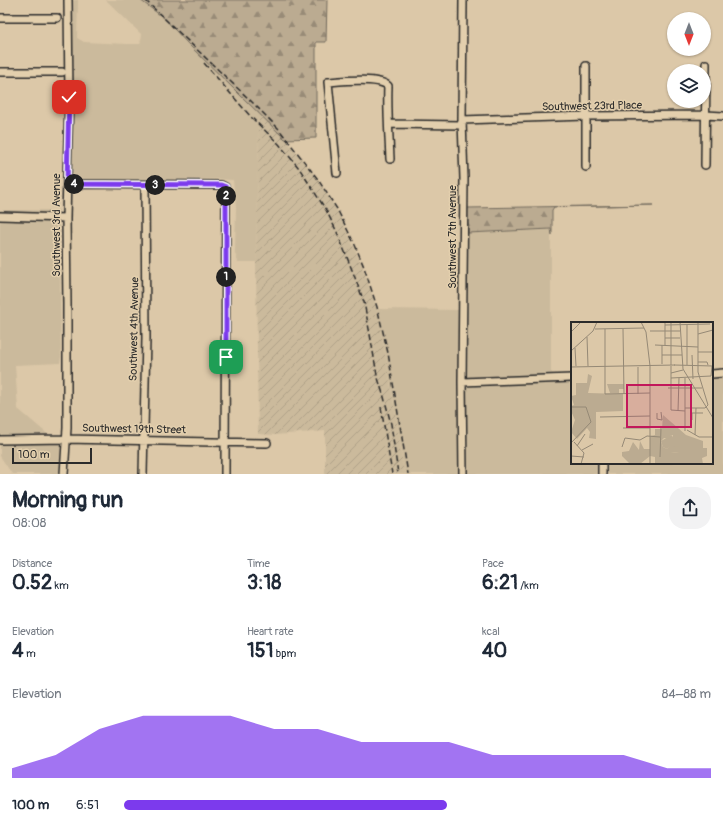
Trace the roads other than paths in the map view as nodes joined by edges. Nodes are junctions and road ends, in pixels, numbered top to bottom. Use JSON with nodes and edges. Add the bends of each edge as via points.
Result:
{"nodes":[{"id":1,"x":68,"y":0,"type":"edge"},
{"id":2,"x":463,"y":0,"type":"edge"},
{"id":3,"x":0,"y":18,"type":"edge"},
{"id":4,"x":57,"y":18,"type":"dead end"},
{"id":5,"x":586,"y":66,"type":"dead end"},
{"id":6,"x":0,"y":72,"type":"edge"},
{"id":7,"x":62,"y":72,"type":"dead end"},
{"id":8,"x":706,"y":108,"type":"edge"},
{"id":9,"x":706,"y":115,"type":"junction"},
{"id":10,"x":586,"y":116,"type":"junction"},
{"id":11,"x":723,"y":116,"type":"edge"},
{"id":12,"x":462,"y":123,"type":"junction"},
{"id":13,"x":389,"y":124,"type":"junction"},
{"id":14,"x":390,"y":160,"type":"dead end"},
{"id":15,"x":705,"y":165,"type":"dead end"},
{"id":16,"x":586,"y":167,"type":"dead end"},
{"id":17,"x":337,"y":173,"type":"dead end"},
{"id":18,"x":67,"y":184,"type":"junction"},
{"id":19,"x":145,"y":185,"type":"junction"},
{"id":20,"x":0,"y":216,"type":"edge"},
{"id":21,"x":66,"y":218,"type":"junction"},
{"id":22,"x":571,"y":378,"type":"edge"},
{"id":23,"x":462,"y":382,"type":"junction"},
{"id":24,"x":0,"y":440,"type":"edge"},
{"id":25,"x":66,"y":440,"type":"junction"},
{"id":26,"x":143,"y":441,"type":"junction"},
{"id":27,"x":225,"y":442,"type":"junction"},
{"id":28,"x":267,"y":443,"type":"dead end"},
{"id":29,"x":64,"y":474,"type":"edge"},
{"id":30,"x":143,"y":474,"type":"edge"},
{"id":31,"x":225,"y":474,"type":"edge"},
{"id":32,"x":463,"y":474,"type":"edge"}],
"edges":[{"from":1,"to":18,"type":"street","name":"Southwest 3rd Avenue"},
{"from":2,"to":12,"type":"street","name":"Southwest 7th Avenue"},
{"from":3,"to":4,"type":"street"},
{"from":5,"to":10,"type":"street"},
{"from":6,"to":7,"type":"street"},
{"from":8,"to":9,"type":"street"},
{"from":9,"to":10,"type":"street","name":"Southwest 23rd Place"},
{"from":9,"to":11,"type":"street","name":"Southwest 23rd Place"},
{"from":9,"to":15,"type":"street"},
{"from":10,"to":12,"type":"street","name":"Southwest 23rd Place"},
{"from":10,"to":16,"type":"street"},
{"from":12,"to":13,"type":"street","name":"Southwest 23rd Place"},
{"from":12,"to":23,"type":"street","name":"Southwest 7th Avenue"},
{"from":13,"to":14,"type":"street"},
{"from":13,"to":17,"type":"street","via":[[388,86],[385,83],[348,80],[328,82]]},
{"from":18,"to":19,"type":"street"},
{"from":18,"to":21,"type":"street","name":"Southwest 3rd Avenue"},
{"from":19,"to":26,"type":"street","name":"Southwest 4th Avenue","via":[[146,338]]},
{"from":19,"to":27,"type":"street","via":[[226,187]]},
{"from":20,"to":21,"type":"street"},
{"from":21,"to":25,"type":"street","name":"Southwest 3rd Avenue"},
{"from":22,"to":23,"type":"street"},
{"from":23,"to":32,"type":"street","name":"Southwest 7th Avenue"},
{"from":24,"to":25,"type":"street","name":"Southwest 19th Street"},
{"from":25,"to":26,"type":"street","name":"Southwest 19th Street"},
{"from":25,"to":29,"type":"street","name":"Southwest 3rd Avenue"},
{"from":26,"to":27,"type":"street","name":"Southwest 19th Street"},
{"from":26,"to":30,"type":"street","name":"Southwest 4th Avenue"},
{"from":27,"to":28,"type":"street","name":"Southwest 19th Street"},
{"from":27,"to":31,"type":"street"}]}
